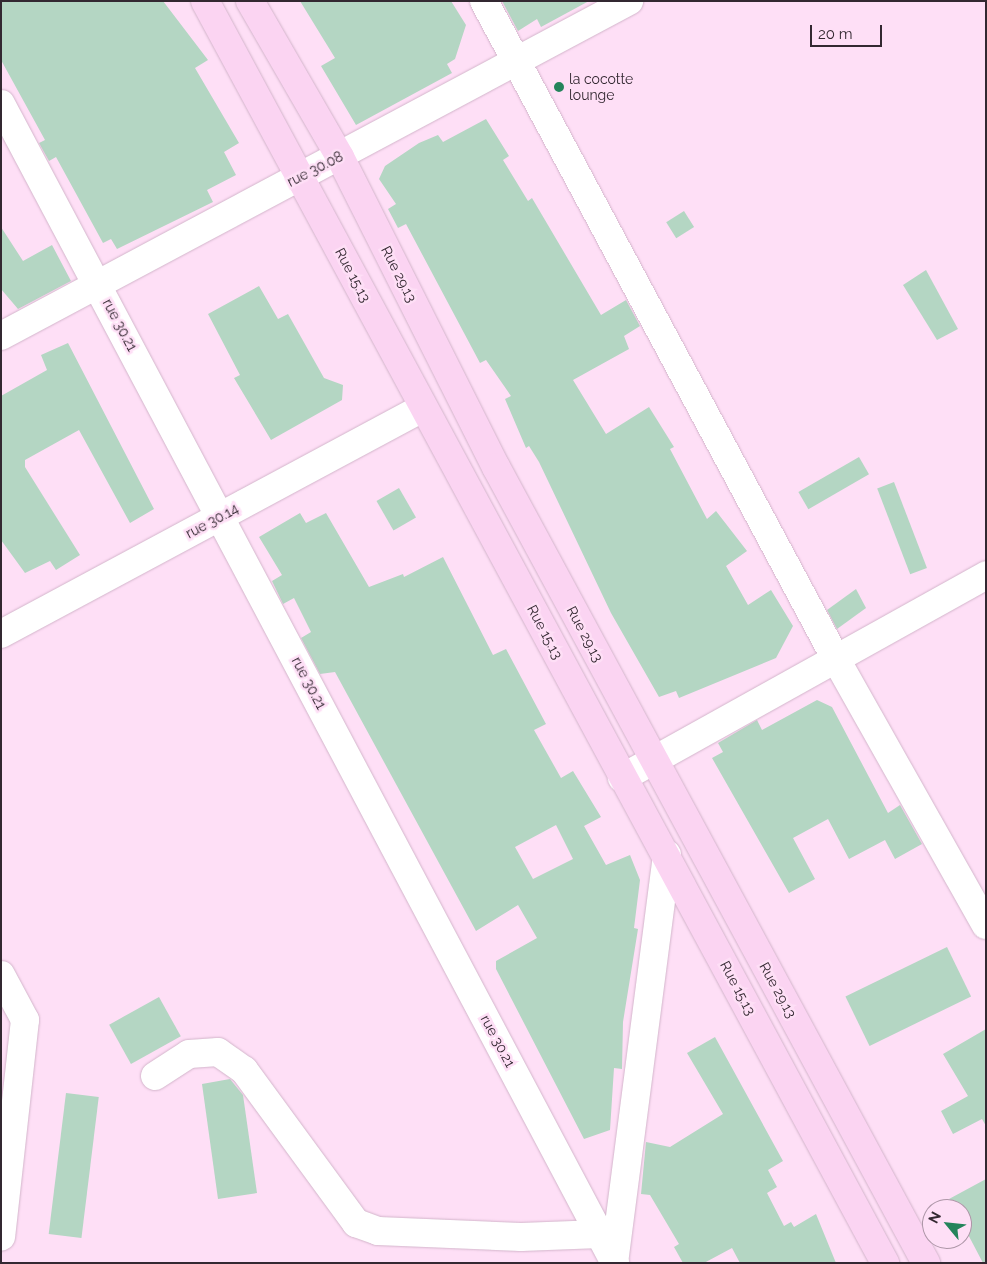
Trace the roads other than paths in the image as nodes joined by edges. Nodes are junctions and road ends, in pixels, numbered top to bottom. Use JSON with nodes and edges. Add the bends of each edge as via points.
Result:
{"nodes":[{"id":1,"x":205,"y":1,"type":"edge"},
{"id":2,"x":250,"y":1,"type":"edge"},
{"id":3,"x":484,"y":1,"type":"edge"},
{"id":4,"x":629,"y":1,"type":"edge"},
{"id":5,"x":518,"y":58,"type":"junction"},
{"id":6,"x":1,"y":104,"type":"edge"},
{"id":7,"x":8,"y":135,"type":"edge"},
{"id":8,"x":340,"y":157,"type":"junction"},
{"id":9,"x":301,"y":176,"type":"junction"},
{"id":10,"x":98,"y":284,"type":"junction"},
{"id":11,"x":1,"y":336,"type":"edge"},
{"id":12,"x":423,"y":408,"type":"junction"},
{"id":13,"x":220,"y":516,"type":"junction"},
{"id":14,"x":986,"y":575,"type":"edge"},
{"id":15,"x":1,"y":634,"type":"edge"},
{"id":16,"x":837,"y":661,"type":"junction"},
{"id":17,"x":654,"y":762,"type":"junction"},
{"id":18,"x":622,"y":778,"type":"junction"},
{"id":19,"x":667,"y":854,"type":"junction"},
{"id":20,"x":986,"y":925,"type":"edge"},
{"id":21,"x":1,"y":976,"type":"edge"},
{"id":22,"x":155,"y":1076,"type":"dead end"},
{"id":23,"x":600,"y":1234,"type":"junction"},
{"id":24,"x":1,"y":1237,"type":"edge"},
{"id":25,"x":614,"y":1262,"type":"edge"},
{"id":26,"x":885,"y":1263,"type":"edge"},
{"id":27,"x":926,"y":1263,"type":"edge"}],
"edges":[{"from":1,"to":9,"type":"main road","name":"Rue 15.13"},
{"from":2,"to":8,"type":"main road","name":"Rue 29.13"},
{"from":3,"to":5,"type":"street"},
{"from":4,"to":5,"type":"street","name":"rue 30.08"},
{"from":5,"to":8,"type":"street","name":"rue 30.08"},
{"from":5,"to":16,"type":"street"},
{"from":6,"to":7,"type":"street","name":"rue 30.21"},
{"from":7,"to":10,"type":"street","name":"rue 30.21"},
{"from":8,"to":9,"type":"street","name":"rue 30.08"},
{"from":8,"to":17,"type":"main road","name":"Rue 29.13","via":[[496,468]]},
{"from":9,"to":10,"type":"street","name":"rue 30.08"},
{"from":9,"to":12,"type":"main road","name":"Rue 15.13"},
{"from":10,"to":11,"type":"street","name":"rue 30.08"},
{"from":10,"to":13,"type":"street","name":"rue 30.21"},
{"from":12,"to":13,"type":"street","name":"rue 30.14"},
{"from":12,"to":18,"type":"main road","name":"Rue 15.13"},
{"from":13,"to":15,"type":"street","name":"rue 30.14"},
{"from":13,"to":23,"type":"street","name":"rue 30.21"},
{"from":14,"to":16,"type":"street"},
{"from":16,"to":17,"type":"street"},
{"from":16,"to":20,"type":"street"},
{"from":17,"to":18,"type":"street"},
{"from":17,"to":27,"type":"main road","name":"Rue 29.13"},
{"from":18,"to":19,"type":"main road","name":"Rue 15.13"},
{"from":19,"to":25,"type":"street"},
{"from":19,"to":26,"type":"main road","name":"Rue 15.13"},
{"from":21,"to":24,"type":"street","via":[[26,1020]]},
{"from":22,"to":23,"type":"street","via":[[189,1054],[218,1052],[244,1070],[356,1223],[378,1231],[521,1237]]},
{"from":23,"to":25,"type":"street","name":"rue 30.21"}]}
